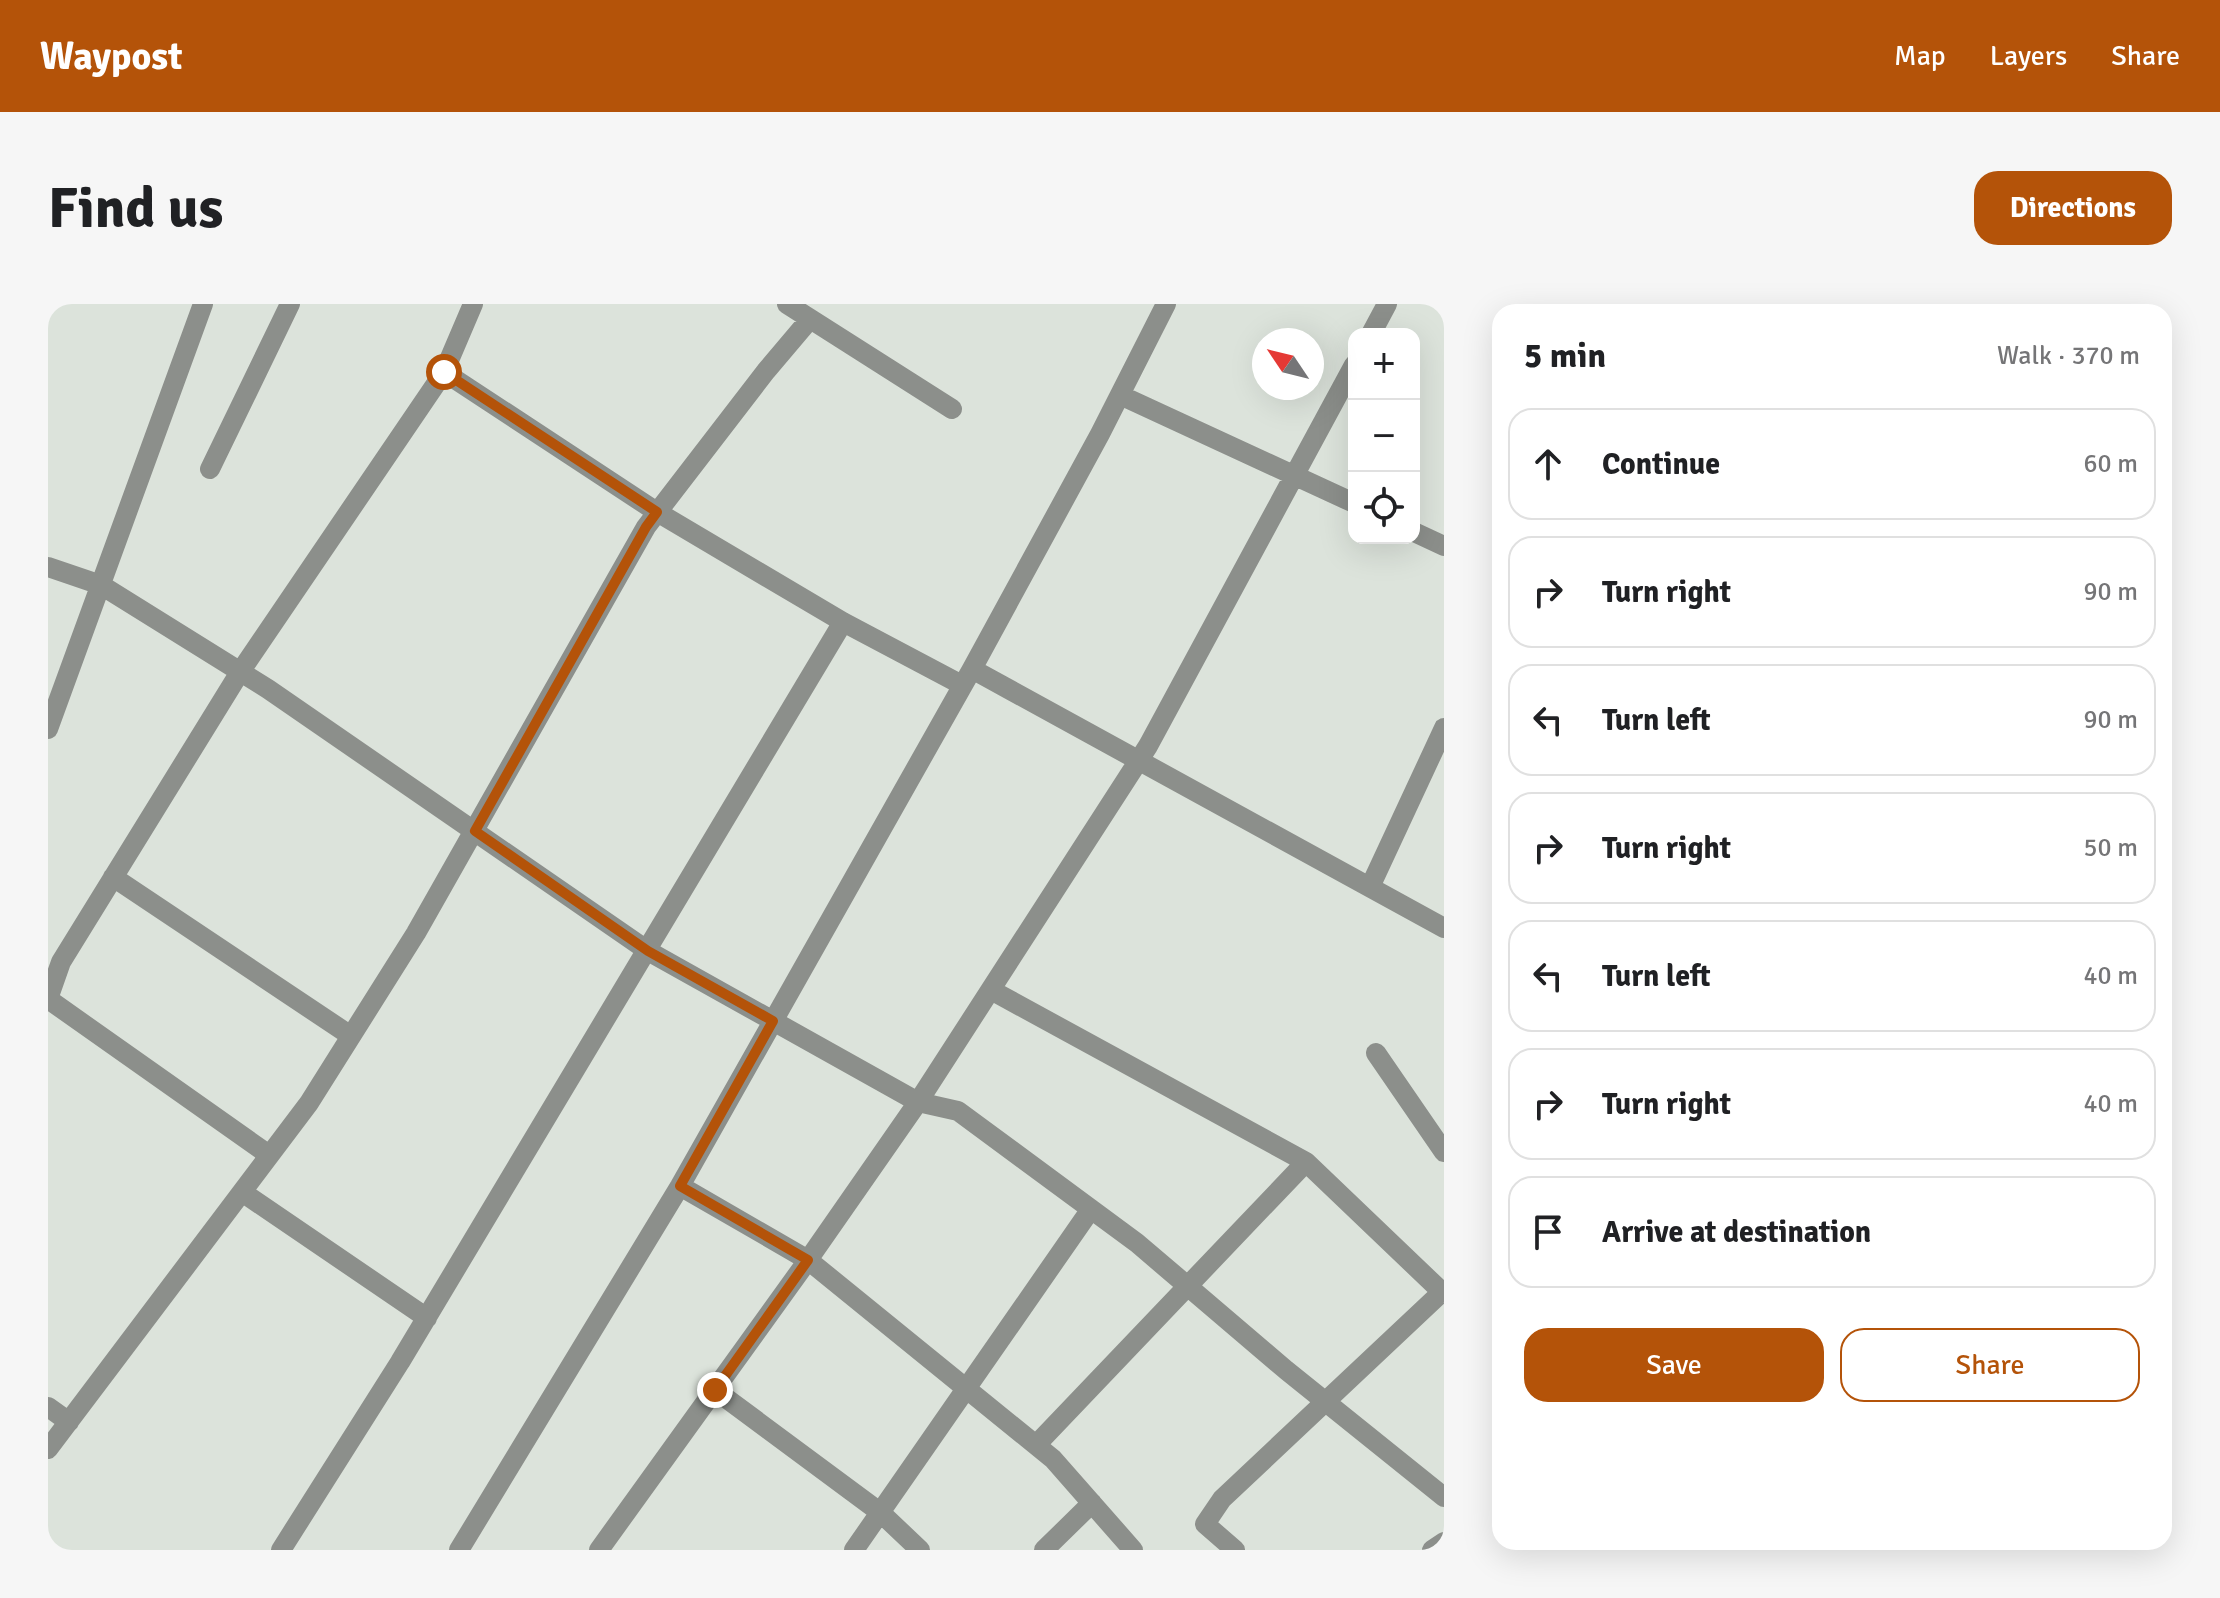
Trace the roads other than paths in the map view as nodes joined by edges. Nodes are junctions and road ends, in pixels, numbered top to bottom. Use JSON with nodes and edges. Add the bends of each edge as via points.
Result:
{"nodes":[{"id":1,"x":203,"y":304,"type":"edge"},
{"id":2,"x":290,"y":304,"type":"edge"},
{"id":3,"x":473,"y":304,"type":"edge"},
{"id":4,"x":787,"y":304,"type":"edge"},
{"id":5,"x":1166,"y":304,"type":"edge"},
{"id":6,"x":1387,"y":304,"type":"edge"},
{"id":7,"x":810,"y":319,"type":"junction"},
{"id":8,"x":1374,"y":328,"type":"edge"},
{"id":9,"x":444,"y":372,"type":"junction"},
{"id":10,"x":1348,"y":376,"type":"edge"},
{"id":11,"x":1120,"y":395,"type":"junction"},
{"id":12,"x":952,"y":409,"type":"dead end"},
{"id":13,"x":210,"y":469,"type":"dead end"},
{"id":14,"x":1294,"y":475,"type":"junction"},
{"id":15,"x":1348,"y":500,"type":"edge"},
{"id":16,"x":657,"y":512,"type":"junction"},
{"id":17,"x":1420,"y":535,"type":"edge"},
{"id":18,"x":1444,"y":546,"type":"edge"},
{"id":19,"x":48,"y":567,"type":"edge"},
{"id":20,"x":101,"y":585,"type":"junction"},
{"id":21,"x":843,"y":622,"type":"junction"},
{"id":22,"x":240,"y":672,"type":"junction"},
{"id":23,"x":967,"y":677,"type":"junction"},
{"id":24,"x":1444,"y":728,"type":"edge"},
{"id":25,"x":48,"y":729,"type":"edge"},
{"id":26,"x":1139,"y":760,"type":"junction"},
{"id":27,"x":475,"y":831,"type":"junction"},
{"id":28,"x":113,"y":877,"type":"junction"},
{"id":29,"x":1370,"y":887,"type":"junction"},
{"id":30,"x":1444,"y":928,"type":"edge"},
{"id":31,"x":648,"y":951,"type":"junction"},
{"id":32,"x":991,"y":990,"type":"junction"},
{"id":33,"x":48,"y":999,"type":"edge"},
{"id":34,"x":773,"y":1021,"type":"junction"},
{"id":35,"x":351,"y":1036,"type":"junction"},
{"id":36,"x":1376,"y":1053,"type":"dead end"},
{"id":37,"x":918,"y":1102,"type":"junction"},
{"id":38,"x":1444,"y":1152,"type":"edge"},
{"id":39,"x":269,"y":1155,"type":"junction"},
{"id":40,"x":1306,"y":1162,"type":"junction"},
{"id":41,"x":680,"y":1186,"type":"junction"},
{"id":42,"x":242,"y":1192,"type":"junction"},
{"id":43,"x":1091,"y":1209,"type":"junction"},
{"id":44,"x":808,"y":1260,"type":"junction"},
{"id":45,"x":1188,"y":1287,"type":"junction"},
{"id":46,"x":1443,"y":1292,"type":"edge"},
{"id":47,"x":427,"y":1318,"type":"junction"},
{"id":48,"x":967,"y":1389,"type":"junction"},
{"id":49,"x":715,"y":1390,"type":"junction"},
{"id":50,"x":1325,"y":1401,"type":"junction"},
{"id":51,"x":48,"y":1407,"type":"edge"},
{"id":52,"x":69,"y":1422,"type":"junction"},
{"id":53,"x":1036,"y":1445,"type":"junction"},
{"id":54,"x":48,"y":1449,"type":"edge"},
{"id":55,"x":1444,"y":1497,"type":"edge"},
{"id":56,"x":1092,"y":1503,"type":"junction"},
{"id":57,"x":881,"y":1513,"type":"junction"},
{"id":58,"x":1444,"y":1542,"type":"edge"},
{"id":59,"x":281,"y":1550,"type":"edge"},
{"id":60,"x":459,"y":1550,"type":"edge"},
{"id":61,"x":599,"y":1550,"type":"edge"},
{"id":62,"x":854,"y":1550,"type":"edge"},
{"id":63,"x":920,"y":1550,"type":"edge"},
{"id":64,"x":1044,"y":1550,"type":"edge"},
{"id":65,"x":1133,"y":1550,"type":"edge"},
{"id":66,"x":1235,"y":1550,"type":"edge"},
{"id":67,"x":1432,"y":1550,"type":"edge"}],
"edges":[{"from":1,"to":20,"type":"street"},
{"from":2,"to":13,"type":"street"},
{"from":3,"to":9,"type":"street"},
{"from":4,"to":7,"type":"street"},
{"from":5,"to":11,"type":"street"},
{"from":6,"to":8,"type":"street"},
{"from":7,"to":12,"type":"street"},
{"from":7,"to":16,"type":"street"},
{"from":9,"to":16,"type":"street"},
{"from":9,"to":22,"type":"street"},
{"from":10,"to":14,"type":"street"},
{"from":11,"to":14,"type":"street"},
{"from":11,"to":23,"type":"street"},
{"from":14,"to":15,"type":"street"},
{"from":14,"to":26,"type":"street"},
{"from":16,"to":21,"type":"street"},
{"from":16,"to":27,"type":"street"},
{"from":17,"to":18,"type":"street"},
{"from":19,"to":20,"type":"street"},
{"from":20,"to":22,"type":"street"},
{"from":20,"to":25,"type":"street"},
{"from":21,"to":23,"type":"street"},
{"from":21,"to":31,"type":"street"},
{"from":22,"to":27,"type":"street"},
{"from":22,"to":28,"type":"street"},
{"from":23,"to":26,"type":"street"},
{"from":23,"to":34,"type":"street"},
{"from":24,"to":29,"type":"street"},
{"from":26,"to":29,"type":"street"},
{"from":26,"to":32,"type":"street"},
{"from":27,"to":31,"type":"street"},
{"from":27,"to":35,"type":"street"},
{"from":28,"to":33,"type":"street","via":[[61,962]]},
{"from":28,"to":35,"type":"street"},
{"from":29,"to":30,"type":"street"},
{"from":31,"to":34,"type":"street"},
{"from":31,"to":47,"type":"street"},
{"from":32,"to":37,"type":"street"},
{"from":32,"to":40,"type":"street"},
{"from":33,"to":39,"type":"street"},
{"from":34,"to":37,"type":"street"},
{"from":34,"to":41,"type":"street"},
{"from":35,"to":39,"type":"street"},
{"from":36,"to":38,"type":"street"},
{"from":37,"to":43,"type":"street","via":[[958,1111]]},
{"from":37,"to":44,"type":"street"},
{"from":39,"to":42,"type":"street"},
{"from":40,"to":45,"type":"street"},
{"from":40,"to":46,"type":"street"},
{"from":41,"to":44,"type":"street"},
{"from":41,"to":60,"type":"street"},
{"from":42,"to":47,"type":"street"},
{"from":42,"to":52,"type":"street"},
{"from":43,"to":45,"type":"street"},
{"from":43,"to":48,"type":"street"},
{"from":44,"to":48,"type":"street"},
{"from":44,"to":49,"type":"street"},
{"from":45,"to":50,"type":"street"},
{"from":45,"to":53,"type":"street"},
{"from":46,"to":50,"type":"street"},
{"from":47,"to":59,"type":"street"},
{"from":48,"to":53,"type":"street"},
{"from":48,"to":57,"type":"street"},
{"from":49,"to":57,"type":"street"},
{"from":49,"to":61,"type":"street"},
{"from":50,"to":55,"type":"street"},
{"from":50,"to":66,"type":"street","via":[[1222,1499],[1205,1524]]},
{"from":51,"to":52,"type":"street"},
{"from":52,"to":54,"type":"street"},
{"from":53,"to":56,"type":"street"},
{"from":56,"to":64,"type":"street"},
{"from":56,"to":65,"type":"street"},
{"from":57,"to":62,"type":"street"},
{"from":57,"to":63,"type":"street"},
{"from":58,"to":67,"type":"street"}]}
